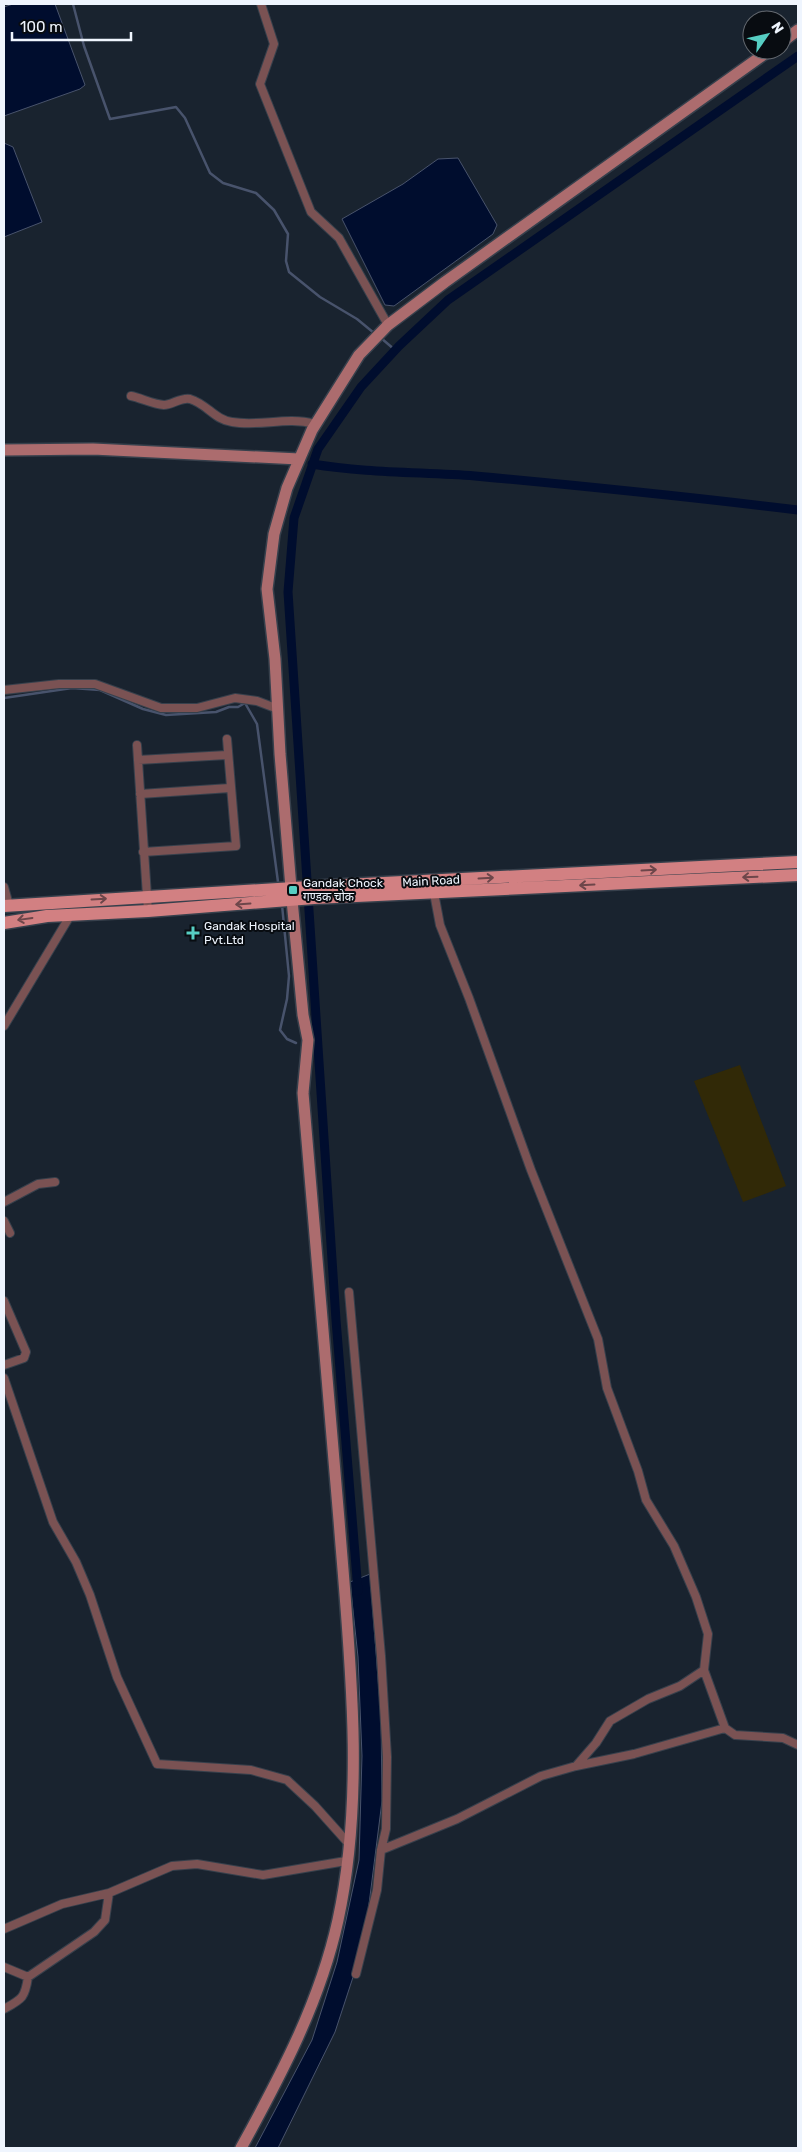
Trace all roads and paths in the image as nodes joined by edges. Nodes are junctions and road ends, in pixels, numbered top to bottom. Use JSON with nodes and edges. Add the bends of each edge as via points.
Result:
{"nodes":[{"id":1,"x":261,"y":4,"type":"edge"},
{"id":2,"x":756,"y":60,"type":"edge"},
{"id":3,"x":388,"y":325,"type":"junction"},
{"id":4,"x":131,"y":396,"type":"dead end"},
{"id":5,"x":315,"y":424,"type":"junction"},
{"id":6,"x":4,"y":450,"type":"edge"},
{"id":7,"x":299,"y":459,"type":"junction"},
{"id":8,"x":4,"y":690,"type":"edge"},
{"id":9,"x":278,"y":709,"type":"junction"},
{"id":10,"x":227,"y":739,"type":"dead end"},
{"id":11,"x":137,"y":745,"type":"dead end"},
{"id":12,"x":227,"y":754,"type":"junction"},
{"id":13,"x":138,"y":760,"type":"junction"},
{"id":14,"x":230,"y":788,"type":"junction"},
{"id":15,"x":140,"y":794,"type":"junction"},
{"id":16,"x":143,"y":852,"type":"junction"},
{"id":17,"x":798,"y":862,"type":"edge"},
{"id":18,"x":798,"y":875,"type":"edge"},
{"id":19,"x":4,"y":887,"type":"edge"},
{"id":20,"x":434,"y":892,"type":"junction"},
{"id":21,"x":315,"y":893,"type":"junction"},
{"id":22,"x":294,"y":895,"type":"junction"},
{"id":23,"x":146,"y":896,"type":"junction"},
{"id":24,"x":7,"y":906,"type":"edge"},
{"id":25,"x":148,"y":911,"type":"junction"},
{"id":26,"x":70,"y":916,"type":"junction"},
{"id":27,"x":4,"y":923,"type":"edge"},
{"id":28,"x":4,"y":1026,"type":"edge"},
{"id":29,"x":55,"y":1182,"type":"dead end"},
{"id":30,"x":4,"y":1202,"type":"edge"},
{"id":31,"x":4,"y":1221,"type":"edge"},
{"id":32,"x":10,"y":1233,"type":"dead end"},
{"id":33,"x":350,"y":1292,"type":"dead end"},
{"id":34,"x":4,"y":1301,"type":"edge"},
{"id":35,"x":4,"y":1365,"type":"edge"},
{"id":36,"x":4,"y":1378,"type":"edge"},
{"id":37,"x":704,"y":1670,"type":"junction"},
{"id":38,"x":725,"y":1728,"type":"junction"},
{"id":39,"x":798,"y":1746,"type":"edge"},
{"id":40,"x":576,"y":1766,"type":"junction"},
{"id":41,"x":349,"y":1844,"type":"junction"},
{"id":42,"x":381,"y":1850,"type":"junction"},
{"id":43,"x":346,"y":1861,"type":"junction"},
{"id":44,"x":109,"y":1893,"type":"junction"},
{"id":45,"x":4,"y":1929,"type":"edge"},
{"id":46,"x":4,"y":1967,"type":"edge"},
{"id":47,"x":356,"y":1974,"type":"dead end"},
{"id":48,"x":28,"y":1977,"type":"junction"},
{"id":49,"x":4,"y":2009,"type":"edge"},
{"id":50,"x":241,"y":2148,"type":"edge"}],
"edges":[{"from":1,"to":3,"type":"street","via":[[274,44],[260,84],[301,190],[311,212],[339,238]]},
{"from":2,"to":3,"type":"main road"},
{"from":3,"to":5,"type":"main road","via":[[359,355]]},
{"from":4,"to":5,"type":"street","via":[[166,405],[186,398],[208,407],[220,420],[251,425],[299,420]]},
{"from":5,"to":7,"type":"main road"},
{"from":6,"to":7,"type":"main road","via":[[93,449]]},
{"from":7,"to":9,"type":"main road","via":[[274,534],[267,589],[276,659]]},
{"from":8,"to":9,"type":"street","via":[[95,684],[161,708],[197,708],[235,698],[258,701]]},
{"from":9,"to":22,"type":"main road"},
{"from":10,"to":12,"type":"street"},
{"from":11,"to":13,"type":"street"},
{"from":12,"to":13,"type":"street"},
{"from":12,"to":14,"type":"street"},
{"from":13,"to":15,"type":"street"},
{"from":14,"to":15,"type":"street"},
{"from":14,"to":16,"type":"street","via":[[236,846]]},
{"from":15,"to":16,"type":"street"},
{"from":16,"to":23,"type":"street"},
{"from":21,"to":17,"type":"main road","name":"Main Road","one_way":true},
{"from":18,"to":20,"type":"main road","name":"Main Road","one_way":true},
{"from":19,"to":24,"type":"street"},
{"from":20,"to":21,"type":"main road","name":"Main Road"},
{"from":20,"to":37,"type":"street","via":[[440,925],[598,1339],[607,1388],[646,1500],[674,1546],[696,1597],[708,1634]]},
{"from":21,"to":22,"type":"main road","name":"Main Road"},
{"from":22,"to":23,"type":"main road","name":"Main Road"},
{"from":22,"to":25,"type":"main road","name":"Main Road","one_way":true},
{"from":22,"to":41,"type":"main road","via":[[303,1015],[308,1040],[303,1093],[353,1728]]},
{"from":24,"to":23,"type":"main road","name":"Main Road","one_way":true},
{"from":23,"to":25,"type":"street"},
{"from":25,"to":26,"type":"main road","name":"Main Road"},
{"from":26,"to":27,"type":"main road","name":"Main Road","one_way":true},
{"from":26,"to":28,"type":"street"},
{"from":29,"to":30,"type":"street","via":[[38,1184]]},
{"from":31,"to":32,"type":"street"},
{"from":33,"to":42,"type":"street","via":[[387,1757],[386,1821]]},
{"from":34,"to":35,"type":"street","via":[[26,1352],[24,1358]]},
{"from":36,"to":41,"type":"street","via":[[53,1522],[76,1562],[117,1678],[157,1764],[251,1770],[287,1780]]},
{"from":37,"to":38,"type":"street"},
{"from":37,"to":40,"type":"street","via":[[680,1686],[648,1699],[610,1721]]},
{"from":38,"to":39,"type":"street","via":[[735,1735],[783,1738]]},
{"from":38,"to":40,"type":"street","via":[[634,1754]]},
{"from":40,"to":42,"type":"street","via":[[541,1776],[457,1819]]},
{"from":41,"to":43,"type":"main road"},
{"from":42,"to":47,"type":"street","via":[[377,1890]]},
{"from":43,"to":44,"type":"street","via":[[263,1874],[197,1864],[172,1866]]},
{"from":43,"to":50,"type":"main road","via":[[338,1919],[314,2001],[281,2076]]},
{"from":44,"to":45,"type":"street","via":[[62,1904]]},
{"from":44,"to":48,"type":"street","via":[[105,1920],[94,1932]]},
{"from":46,"to":48,"type":"street"},
{"from":48,"to":49,"type":"street","via":[[22,1999]]}]}
